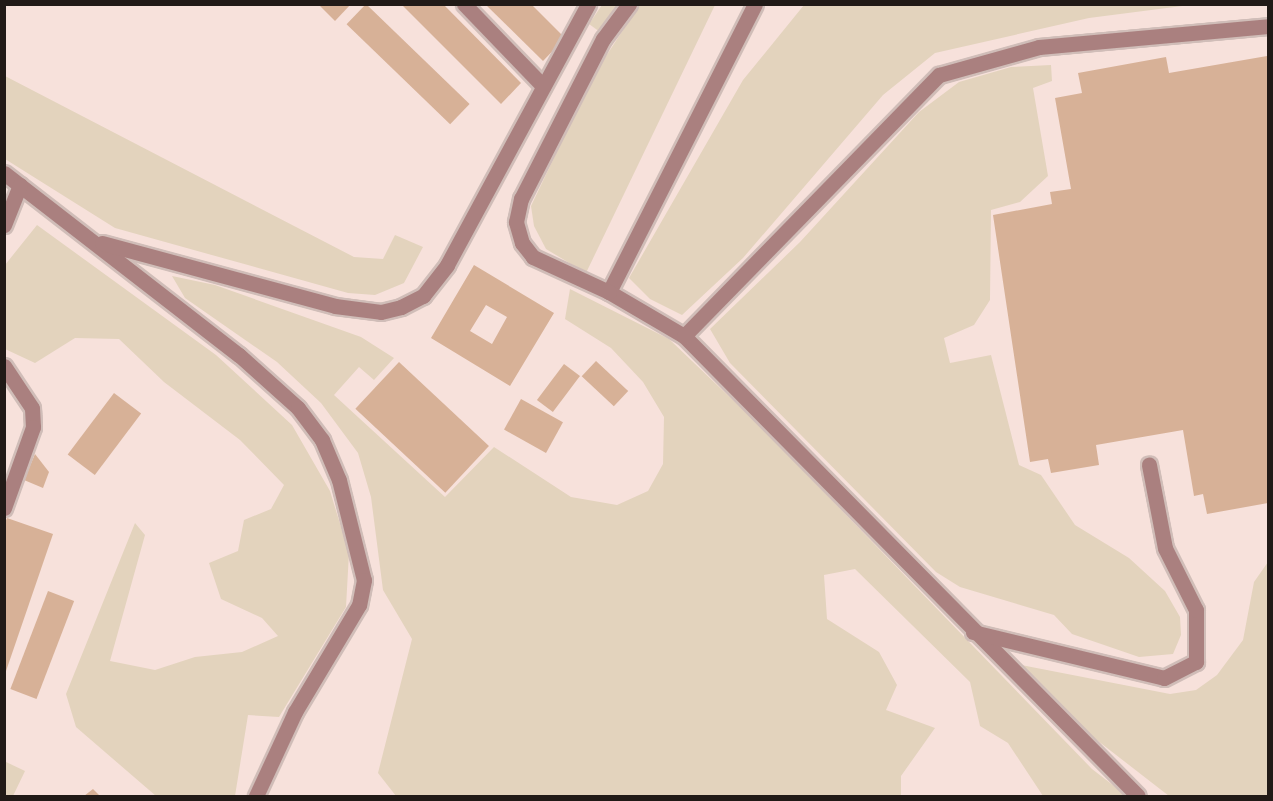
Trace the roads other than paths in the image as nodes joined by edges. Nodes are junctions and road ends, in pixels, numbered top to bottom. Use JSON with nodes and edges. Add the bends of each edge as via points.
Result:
{"nodes":[{"id":1,"x":464,"y":4,"type":"edge"},
{"id":2,"x":588,"y":4,"type":"edge"},
{"id":3,"x":629,"y":4,"type":"edge"},
{"id":4,"x":755,"y":4,"type":"edge"},
{"id":5,"x":1269,"y":26,"type":"edge"},
{"id":6,"x":543,"y":86,"type":"junction"},
{"id":7,"x":4,"y":173,"type":"edge"},
{"id":8,"x":20,"y":185,"type":"junction"},
{"id":9,"x":4,"y":225,"type":"edge"},
{"id":10,"x":96,"y":241,"type":"junction"},
{"id":11,"x":609,"y":292,"type":"junction"},
{"id":12,"x":684,"y":336,"type":"junction"},
{"id":13,"x":4,"y":366,"type":"edge"},
{"id":14,"x":1149,"y":465,"type":"dead end"},
{"id":15,"x":4,"y":508,"type":"edge"},
{"id":16,"x":974,"y":632,"type":"junction"},
{"id":17,"x":256,"y":796,"type":"edge"},
{"id":18,"x":1138,"y":796,"type":"edge"}],
"edges":[{"from":1,"to":6,"type":"street"},
{"from":2,"to":6,"type":"street"},
{"from":3,"to":11,"type":"street","via":[[603,39],[521,199],[516,222],[533,257]]},
{"from":4,"to":11,"type":"street"},
{"from":5,"to":12,"type":"street","via":[[1039,46],[939,75]]},
{"from":6,"to":10,"type":"street","via":[[447,265],[423,296],[400,307],[381,312],[335,306]]},
{"from":7,"to":8,"type":"street"},
{"from":8,"to":9,"type":"street"},
{"from":8,"to":10,"type":"street"},
{"from":10,"to":17,"type":"street","via":[[298,408],[322,440],[339,480],[364,580],[359,605],[295,712]]},
{"from":11,"to":12,"type":"street"},
{"from":12,"to":16,"type":"street"},
{"from":13,"to":15,"type":"street","via":[[32,408],[33,427]]},
{"from":14,"to":16,"type":"street","via":[[1165,548],[1196,610],[1196,662],[1164,678]]},
{"from":16,"to":18,"type":"street"}]}
